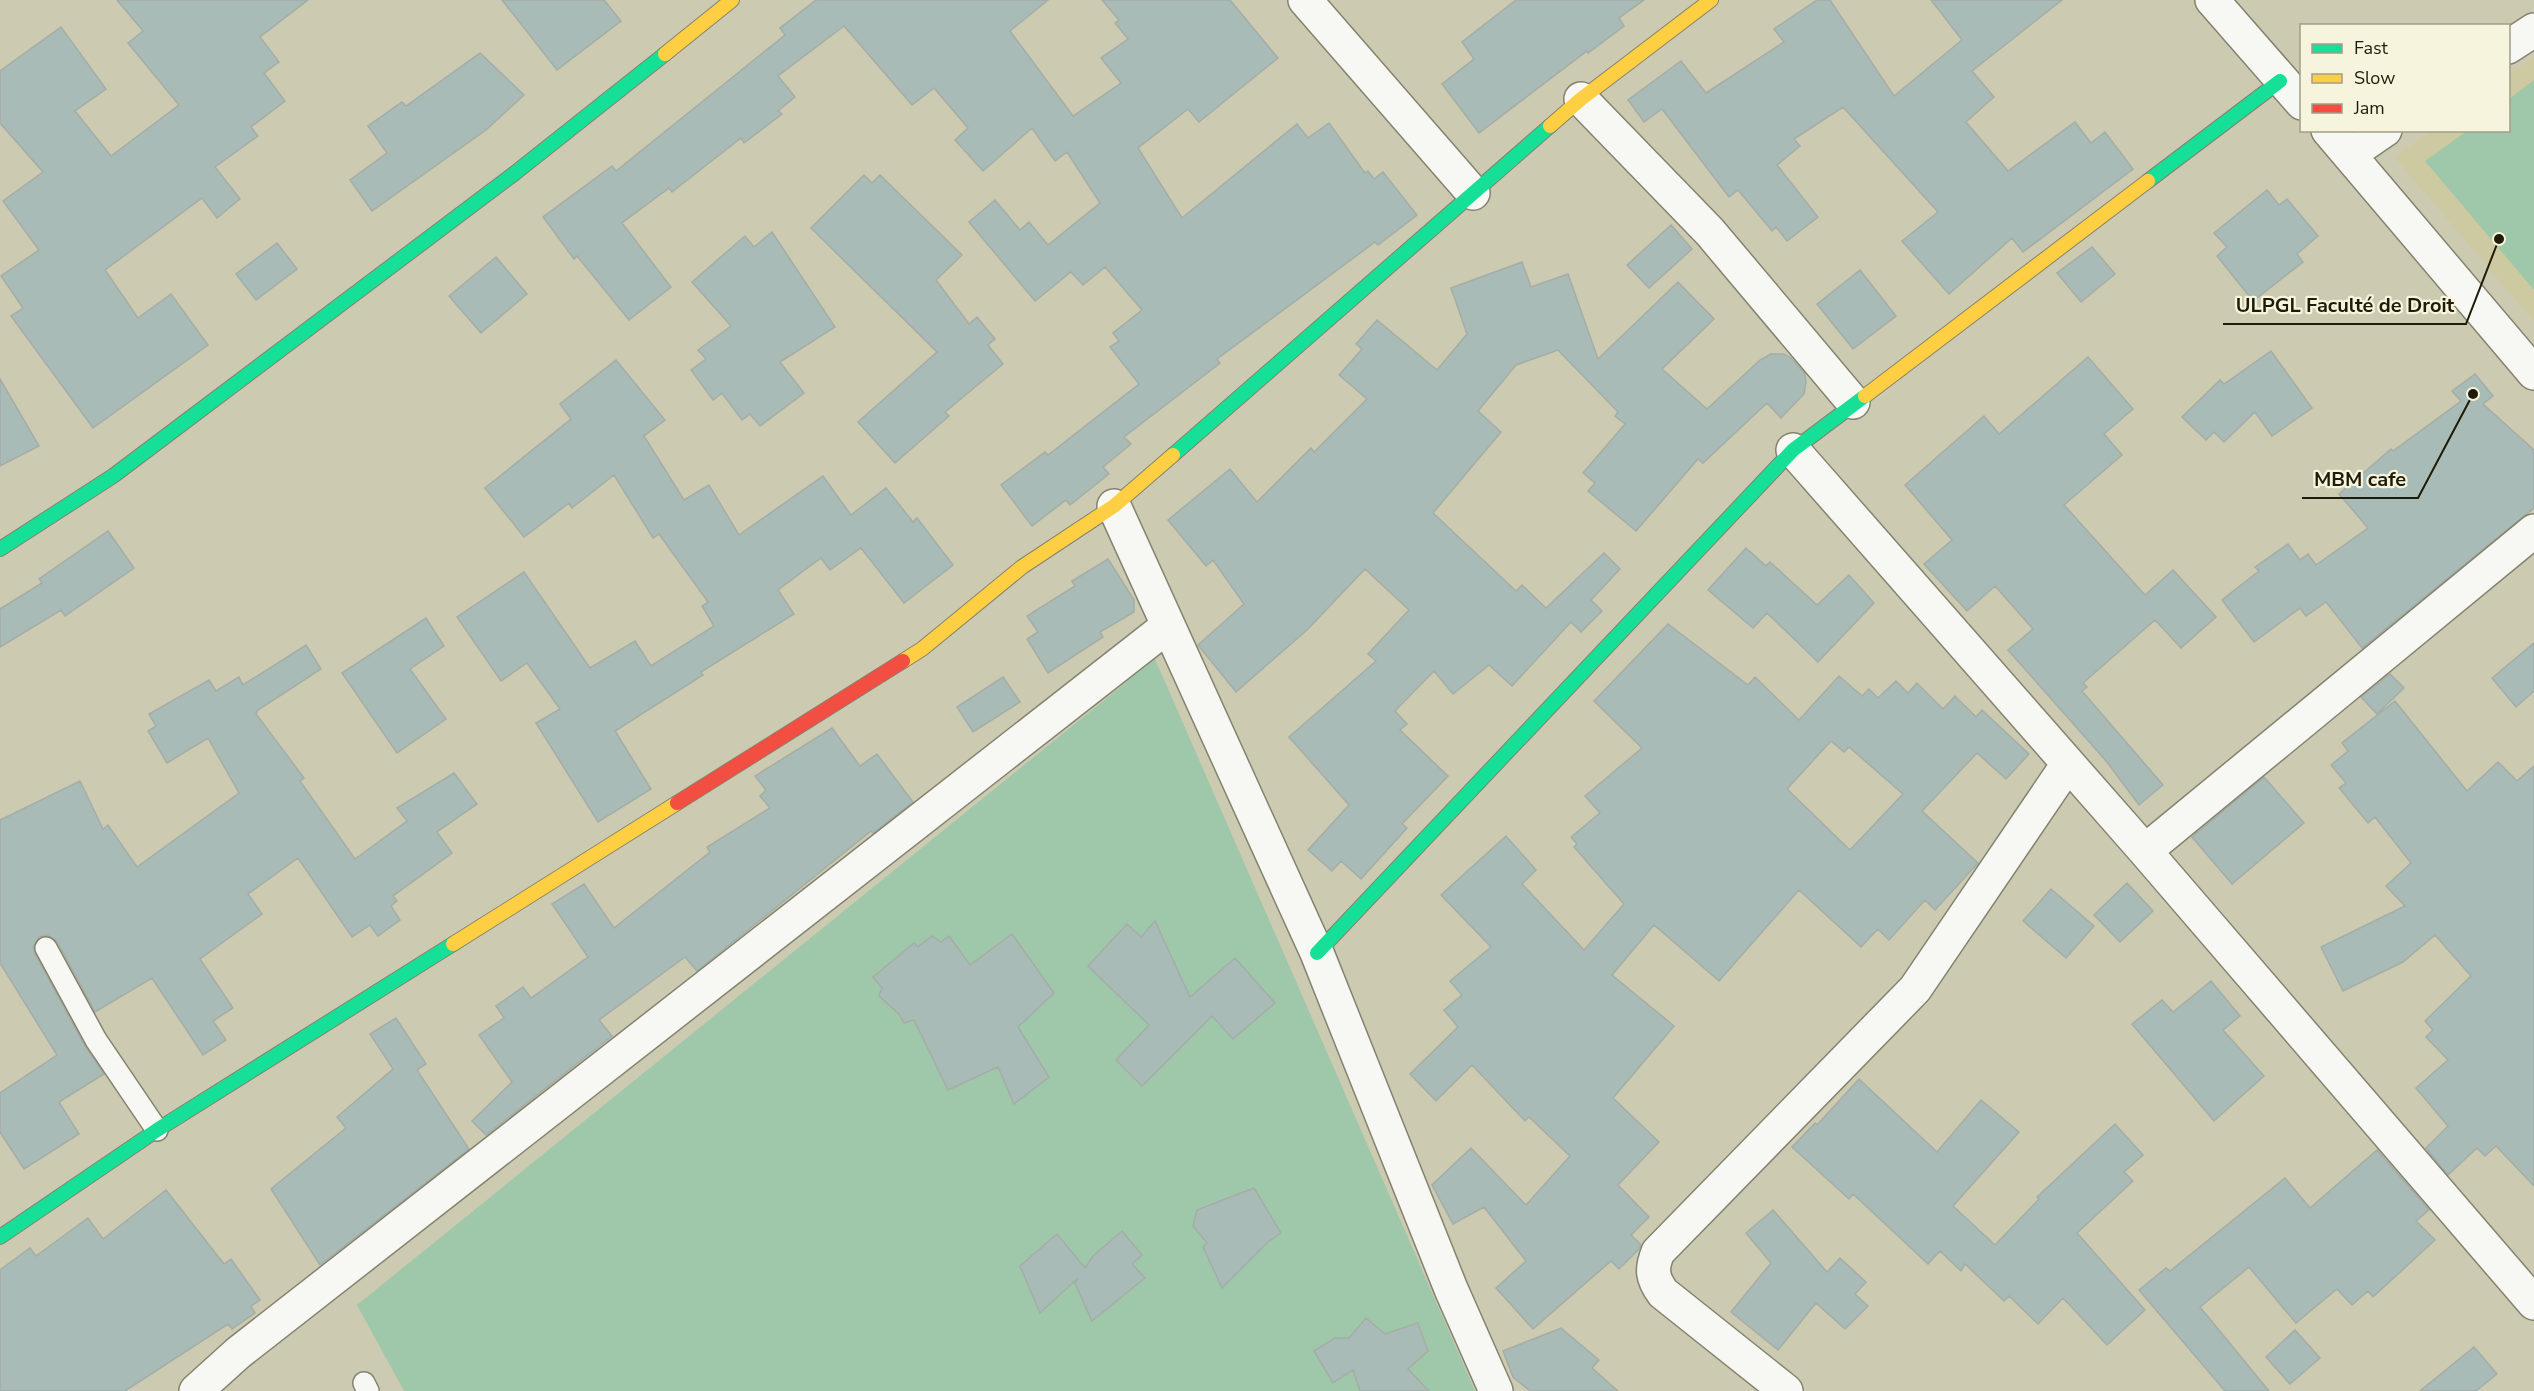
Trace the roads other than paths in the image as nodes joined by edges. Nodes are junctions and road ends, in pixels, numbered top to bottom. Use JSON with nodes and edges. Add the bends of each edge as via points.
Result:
{"nodes":[{"id":1,"x":732,"y":0,"type":"edge"},
{"id":2,"x":1305,"y":0,"type":"edge"},
{"id":3,"x":1711,"y":0,"type":"edge"},
{"id":4,"x":2212,"y":0,"type":"edge"},
{"id":5,"x":2534,"y":30,"type":"edge"},
{"id":6,"x":2510,"y":46,"type":"edge"},
{"id":7,"x":2291,"y":92,"type":"edge"},
{"id":8,"x":1581,"y":99,"type":"junction"},
{"id":9,"x":2330,"y":132,"type":"edge"},
{"id":10,"x":2382,"y":132,"type":"edge"},
{"id":11,"x":2350,"y":154,"type":"junction"},
{"id":12,"x":1473,"y":194,"type":"junction"},
{"id":13,"x":2534,"y":373,"type":"edge"},
{"id":14,"x":1853,"y":402,"type":"junction"},
{"id":15,"x":1793,"y":450,"type":"junction"},
{"id":16,"x":1114,"y":506,"type":"junction"},
{"id":17,"x":2534,"y":531,"type":"edge"},
{"id":18,"x":0,"y":549,"type":"edge"},
{"id":19,"x":1168,"y":626,"type":"junction"},
{"id":20,"x":2068,"y":764,"type":"junction"},
{"id":21,"x":2145,"y":851,"type":"junction"},
{"id":22,"x":46,"y":948,"type":"dead end"},
{"id":23,"x":1317,"y":953,"type":"junction"},
{"id":24,"x":157,"y":1130,"type":"junction"},
{"id":25,"x":0,"y":1237,"type":"edge"},
{"id":26,"x":2534,"y":1303,"type":"edge"},
{"id":27,"x":196,"y":1391,"type":"edge"},
{"id":28,"x":1496,"y":1391,"type":"edge"},
{"id":29,"x":1786,"y":1391,"type":"edge"}],
"edges":[{"from":1,"to":18,"type":"street","via":[[515,173],[113,476]]},
{"from":2,"to":12,"type":"street"},
{"from":3,"to":8,"type":"street"},
{"from":4,"to":7,"type":"street"},
{"from":5,"to":6,"type":"street"},
{"from":7,"to":14,"type":"street"},
{"from":8,"to":12,"type":"street"},
{"from":8,"to":14,"type":"street","via":[[1710,232]]},
{"from":9,"to":11,"type":"street"},
{"from":10,"to":11,"type":"street"},
{"from":11,"to":13,"type":"street"},
{"from":12,"to":16,"type":"street"},
{"from":14,"to":15,"type":"street"},
{"from":15,"to":20,"type":"street"},
{"from":15,"to":23,"type":"street"},
{"from":16,"to":19,"type":"street"},
{"from":16,"to":24,"type":"street","via":[[1022,567],[921,649]]},
{"from":17,"to":21,"type":"street"},
{"from":19,"to":23,"type":"street"},
{"from":19,"to":27,"type":"street","via":[[248,1346]]},
{"from":20,"to":21,"type":"street"},
{"from":20,"to":29,"type":"street","via":[[1915,989],[1658,1252],[1652,1268],[1654,1282],[1664,1293]]},
{"from":21,"to":26,"type":"street"},
{"from":22,"to":24,"type":"lane","via":[[96,1040]]},
{"from":23,"to":28,"type":"street","via":[[1451,1289]]},
{"from":24,"to":25,"type":"street"}]}
